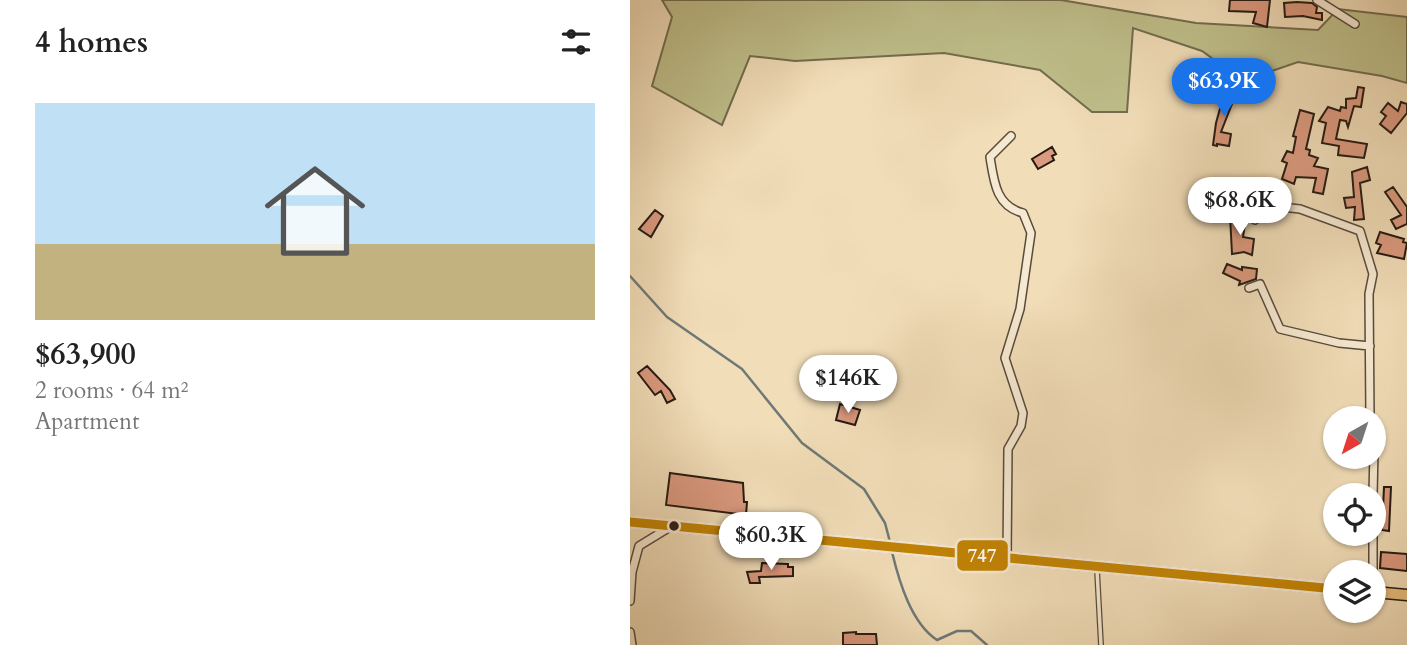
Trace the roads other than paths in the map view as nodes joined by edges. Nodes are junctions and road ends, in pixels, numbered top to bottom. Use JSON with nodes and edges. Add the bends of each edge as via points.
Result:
{"nodes":[{"id":1,"x":1317,"y":0,"type":"edge"},
{"id":2,"x":1355,"y":24,"type":"dead end"},
{"id":3,"x":1011,"y":136,"type":"dead end"},
{"id":4,"x":1255,"y":220,"type":"dead end"},
{"id":5,"x":1250,"y":288,"type":"dead end"},
{"id":6,"x":1370,"y":346,"type":"junction"},
{"id":7,"x":1370,"y":406,"type":"edge"},
{"id":8,"x":630,"y":522,"type":"edge"},
{"id":9,"x":670,"y":527,"type":"junction"},
{"id":10,"x":1007,"y":559,"type":"junction"},
{"id":11,"x":1097,"y":567,"type":"junction"},
{"id":12,"x":630,"y":587,"type":"edge"},
{"id":13,"x":1323,"y":588,"type":"edge"},
{"id":14,"x":1386,"y":593,"type":"edge"},
{"id":15,"x":1407,"y":595,"type":"edge"},
{"id":16,"x":630,"y":601,"type":"edge"},
{"id":17,"x":630,"y":632,"type":"edge"},
{"id":18,"x":632,"y":645,"type":"edge"},
{"id":19,"x":1101,"y":645,"type":"edge"}],
"edges":[{"from":1,"to":2,"type":"street"},
{"from":3,"to":10,"type":"street","via":[[990,157],[997,195],[1012,210],[1023,213],[1031,233],[1020,309],[1005,358],[1023,414],[1007,449]]},
{"from":4,"to":6,"type":"street","via":[[1262,205],[1300,209],[1360,231],[1373,274]]},
{"from":5,"to":6,"type":"street","via":[[1261,284],[1280,329]]},
{"from":6,"to":7,"type":"street"},
{"from":8,"to":9,"type":"main road"},
{"from":9,"to":10,"type":"main road"},
{"from":9,"to":12,"type":"street","via":[[639,546]]},
{"from":10,"to":11,"type":"main road"},
{"from":11,"to":13,"type":"main road"},
{"from":11,"to":19,"type":"lane"},
{"from":12,"to":16,"type":"street"},
{"from":14,"to":15,"type":"main road"},
{"from":17,"to":18,"type":"street"}]}
